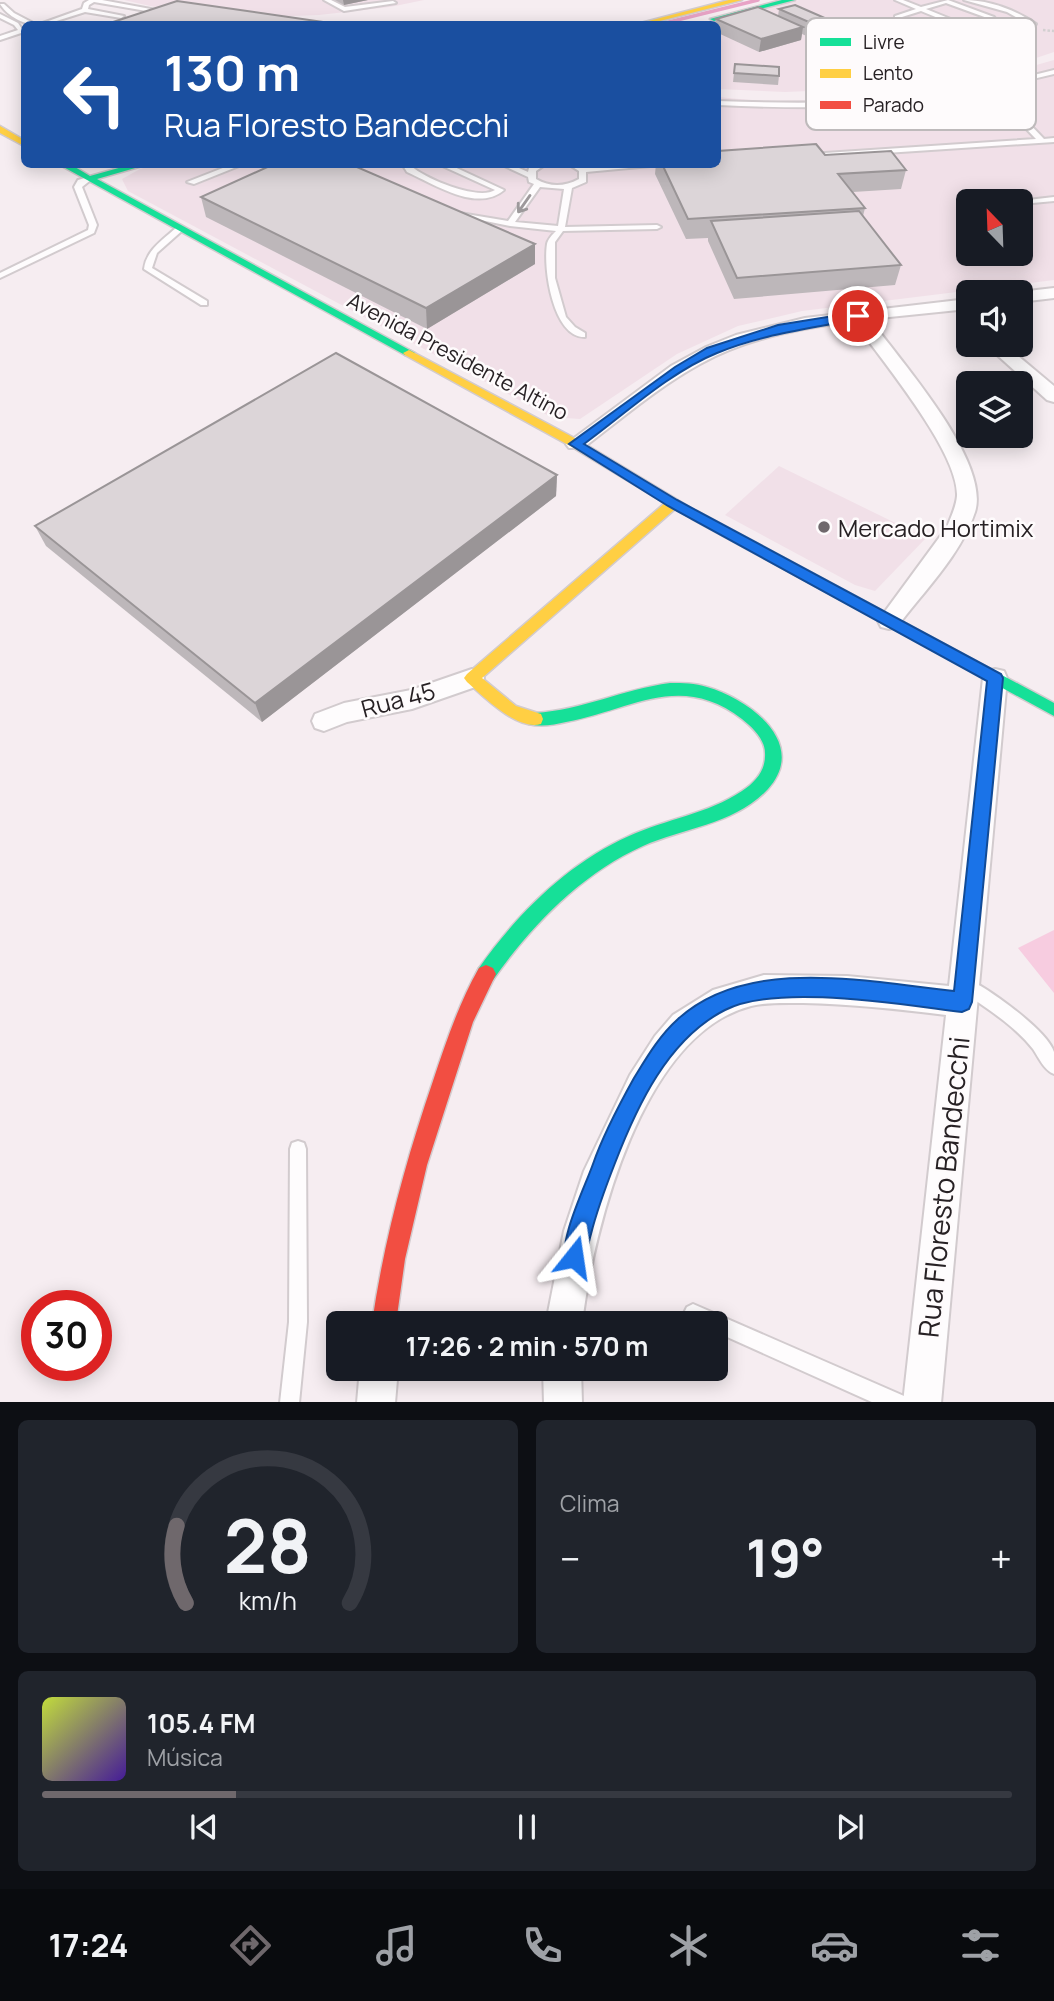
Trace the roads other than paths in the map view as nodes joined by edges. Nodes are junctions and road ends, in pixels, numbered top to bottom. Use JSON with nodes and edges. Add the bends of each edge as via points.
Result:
{"nodes":[{"id":1,"x":93,"y":0,"type":"edge"},
{"id":2,"x":327,"y":0,"type":"edge"},
{"id":3,"x":738,"y":0,"type":"edge"},
{"id":4,"x":791,"y":0,"type":"edge"},
{"id":5,"x":898,"y":0,"type":"edge"},
{"id":6,"x":393,"y":3,"type":"dead end"},
{"id":7,"x":965,"y":3,"type":"edge"},
{"id":8,"x":2,"y":5,"type":"dead end"},
{"id":9,"x":918,"y":8,"type":"junction"},
{"id":10,"x":85,"y":9,"type":"junction"},
{"id":11,"x":170,"y":13,"type":"edge"},
{"id":12,"x":980,"y":13,"type":"junction"},
{"id":13,"x":935,"y":15,"type":"junction"},
{"id":14,"x":0,"y":16,"type":"edge"},
{"id":15,"x":121,"y":16,"type":"edge"},
{"id":16,"x":971,"y":16,"type":"dead end"},
{"id":17,"x":901,"y":18,"type":"edge"},
{"id":18,"x":924,"y":18,"type":"edge"},
{"id":19,"x":942,"y":18,"type":"edge"},
{"id":20,"x":988,"y":18,"type":"edge"},
{"id":21,"x":1023,"y":18,"type":"edge"},
{"id":22,"x":26,"y":21,"type":"edge"},
{"id":23,"x":51,"y":21,"type":"edge"},
{"id":24,"x":653,"y":21,"type":"edge"},
{"id":25,"x":706,"y":21,"type":"edge"},
{"id":26,"x":21,"y":28,"type":"edge"},
{"id":27,"x":21,"y":32,"type":"edge"},
{"id":28,"x":0,"y":38,"type":"edge"},
{"id":29,"x":1054,"y":72,"type":"edge"},
{"id":30,"x":1036,"y":76,"type":"edge"},
{"id":31,"x":721,"y":103,"type":"edge"},
{"id":32,"x":806,"y":104,"type":"edge"},
{"id":33,"x":0,"y":129,"type":"edge"},
{"id":34,"x":1031,"y":130,"type":"edge"},
{"id":35,"x":1054,"y":140,"type":"edge"},
{"id":36,"x":21,"y":141,"type":"edge"},
{"id":37,"x":1042,"y":141,"type":"junction"},
{"id":38,"x":799,"y":156,"type":"edge"},
{"id":39,"x":72,"y":168,"type":"edge"},
{"id":40,"x":128,"y":168,"type":"edge"},
{"id":41,"x":231,"y":168,"type":"edge"},
{"id":42,"x":408,"y":168,"type":"edge"},
{"id":43,"x":449,"y":168,"type":"edge"},
{"id":44,"x":513,"y":168,"type":"edge"},
{"id":45,"x":536,"y":168,"type":"edge"},
{"id":46,"x":579,"y":168,"type":"edge"},
{"id":47,"x":611,"y":168,"type":"edge"},
{"id":48,"x":582,"y":170,"type":"junction"},
{"id":49,"x":530,"y":175,"type":"junction"},
{"id":50,"x":88,"y":179,"type":"junction"},
{"id":51,"x":191,"y":182,"type":"dead end"},
{"id":52,"x":538,"y":184,"type":"junction"},
{"id":53,"x":568,"y":187,"type":"junction"},
{"id":54,"x":1054,"y":199,"type":"edge"},
{"id":55,"x":1033,"y":201,"type":"edge"},
{"id":56,"x":450,"y":212,"type":"edge"},
{"id":57,"x":510,"y":224,"type":"junction"},
{"id":58,"x":657,"y":227,"type":"dead end"},
{"id":59,"x":180,"y":229,"type":"junction"},
{"id":60,"x":561,"y":229,"type":"junction"},
{"id":61,"x":0,"y":276,"type":"edge"},
{"id":62,"x":1054,"y":293,"type":"edge"},
{"id":63,"x":1033,"y":295,"type":"edge"},
{"id":64,"x":204,"y":303,"type":"dead end"},
{"id":65,"x":956,"y":305,"type":"edge"},
{"id":66,"x":858,"y":316,"type":"junction"},
{"id":67,"x":582,"y":335,"type":"dead end"},
{"id":68,"x":1012,"y":357,"type":"edge"},
{"id":69,"x":1045,"y":381,"type":"edge"},
{"id":70,"x":1054,"y":396,"type":"edge"},
{"id":71,"x":576,"y":444,"type":"junction"},
{"id":72,"x":673,"y":503,"type":"junction"},
{"id":73,"x":890,"y":621,"type":"junction"},
{"id":74,"x":472,"y":678,"type":"junction"},
{"id":75,"x":995,"y":678,"type":"junction"},
{"id":76,"x":1054,"y":710,"type":"edge"},
{"id":77,"x":324,"y":721,"type":"dead end"},
{"id":78,"x":963,"y":993,"type":"junction"},
{"id":79,"x":1054,"y":1066,"type":"edge"},
{"id":80,"x":298,"y":1150,"type":"dead end"},
{"id":81,"x":386,"y":1311,"type":"edge"},
{"id":82,"x":565,"y":1311,"type":"edge"},
{"id":83,"x":728,"y":1328,"type":"edge"},
{"id":84,"x":378,"y":1381,"type":"edge"},
{"id":85,"x":562,"y":1381,"type":"edge"},
{"id":86,"x":289,"y":1402,"type":"edge"},
{"id":87,"x":376,"y":1402,"type":"edge"},
{"id":88,"x":563,"y":1402,"type":"edge"},
{"id":89,"x":897,"y":1402,"type":"edge"},
{"id":90,"x":922,"y":1402,"type":"edge"}],
"edges":[{"from":1,"to":10,"type":"lane"},
{"from":1,"to":11,"type":"lane"},
{"from":2,"to":6,"type":"lane","via":[[344,9]]},
{"from":3,"to":24,"type":"street"},
{"from":4,"to":25,"type":"street"},
{"from":5,"to":9,"type":"lane"},
{"from":7,"to":9,"type":"lane","via":[[947,1]]},
{"from":7,"to":12,"type":"lane"},
{"from":7,"to":13,"type":"lane"},
{"from":7,"to":21,"type":"lane"},
{"from":8,"to":22,"type":"lane"},
{"from":9,"to":13,"type":"lane"},
{"from":9,"to":17,"type":"lane","via":[[897,14]]},
{"from":10,"to":15,"type":"lane"},
{"from":10,"to":23,"type":"lane"},
{"from":12,"to":16,"type":"lane"},
{"from":12,"to":20,"type":"lane"},
{"from":13,"to":18,"type":"lane"},
{"from":13,"to":19,"type":"lane"},
{"from":14,"to":26,"type":"lane"},
{"from":27,"to":28,"type":"lane"},
{"from":29,"to":30,"type":"lane"},
{"from":31,"to":32,"type":"lane"},
{"from":33,"to":36,"type":"street"},
{"from":34,"to":37,"type":"lane"},
{"from":35,"to":37,"type":"lane"},
{"from":37,"to":38,"type":"lane"},
{"from":39,"to":50,"type":"street","name":"Avenida Presidente Altino"},
{"from":40,"to":50,"type":"street"},
{"from":41,"to":51,"type":"lane"},
{"from":42,"to":43,"type":"lane","via":[[472,197],[487,198],[500,190]]},
{"from":44,"to":49,"type":"lane"},
{"from":45,"to":49,"type":"lane"},
{"from":46,"to":48,"type":"lane"},
{"from":47,"to":48,"type":"lane"},
{"from":48,"to":53,"type":"lane","via":[[583,180]]},
{"from":49,"to":52,"type":"lane"},
{"from":50,"to":59,"type":"street","name":"Avenida Presidente Altino"},
{"from":50,"to":61,"type":"lane","via":[[78,187],[93,225],[90,231]]},
{"from":52,"to":53,"type":"lane"},
{"from":52,"to":57,"type":"lane","one_way":true},
{"from":53,"to":60,"type":"lane"},
{"from":54,"to":55,"type":"lane"},
{"from":56,"to":57,"type":"lane"},
{"from":57,"to":60,"type":"lane"},
{"from":58,"to":60,"type":"lane"},
{"from":59,"to":64,"type":"lane","via":[[147,261],[148,269]]},
{"from":59,"to":71,"type":"street","name":"Avenida Presidente Altino"},
{"from":60,"to":67,"type":"lane","via":[[551,242],[551,278],[562,317]]},
{"from":62,"to":63,"type":"street"},
{"from":65,"to":66,"type":"street"},
{"from":66,"to":71,"type":"street","via":[[778,329],[712,351],[679,369]]},
{"from":66,"to":73,"type":"street","via":[[943,431],[959,462],[967,498],[950,540]]},
{"from":68,"to":69,"type":"street"},
{"from":69,"to":70,"type":"street"},
{"from":71,"to":72,"type":"street","name":"Avenida Presidente Altino"},
{"from":72,"to":73,"type":"street","name":"Avenida Presidente Altino"},
{"from":72,"to":74,"type":"street"},
{"from":73,"to":75,"type":"street","name":"Avenida Presidente Altino"},
{"from":74,"to":77,"type":"street","name":"Rua 45"},
{"from":74,"to":81,"type":"street","via":[[522,717],[545,720],[579,715],[663,688],[686,688],[741,708],[757,719],[769,738],[773,761],[765,781],[746,796],[615,851],[532,920],[479,984],[427,1130],[393,1255]]},
{"from":75,"to":76,"type":"street","name":"Avenida Presidente Altino"},
{"from":75,"to":78,"type":"street","name":"Rua Floresto Bandecchi"},
{"from":78,"to":79,"type":"lane","via":[[1022,1025]]},
{"from":78,"to":82,"type":"street","via":[[776,988],[722,1001],[685,1025],[662,1051],[606,1158],[580,1233]]},
{"from":78,"to":90,"type":"street","name":"Rua Floresto Bandecchi"},
{"from":80,"to":86,"type":"lane","via":[[298,1322]]},
{"from":83,"to":89,"type":"lane"},
{"from":84,"to":87,"type":"street"},
{"from":85,"to":88,"type":"street"}]}
